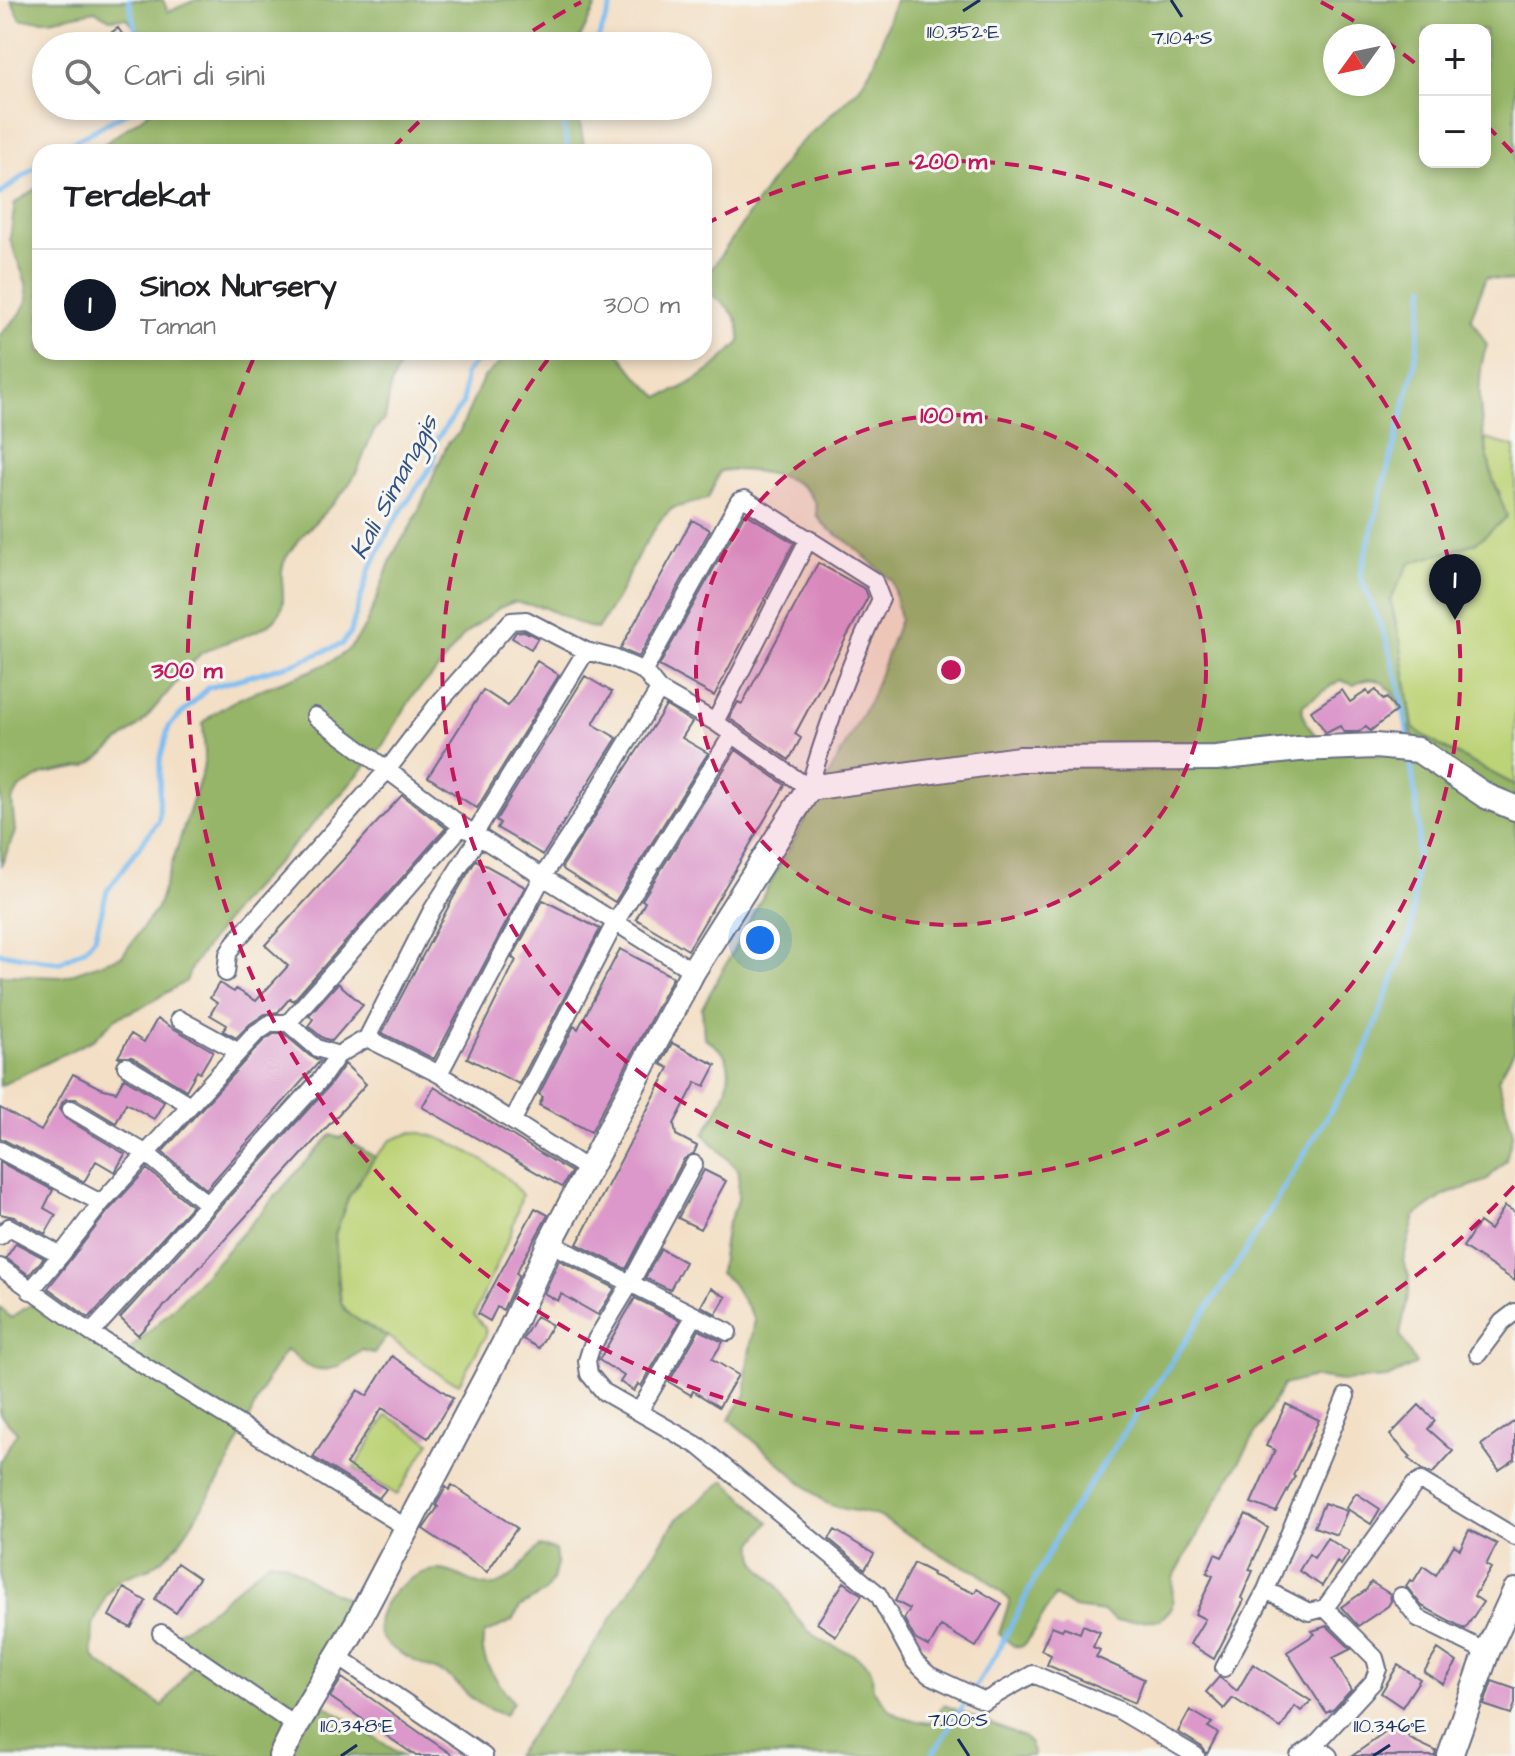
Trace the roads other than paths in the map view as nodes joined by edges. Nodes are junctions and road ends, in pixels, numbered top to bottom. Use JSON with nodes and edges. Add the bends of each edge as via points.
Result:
{"nodes":[{"id":1,"x":809,"y":538,"type":"junction"},
{"id":2,"x":586,"y":651,"type":"junction"},
{"id":3,"x":644,"y":671,"type":"junction"},
{"id":4,"x":659,"y":690,"type":"junction"},
{"id":5,"x":315,"y":716,"type":"dead end"},
{"id":6,"x":715,"y":722,"type":"junction"},
{"id":7,"x":732,"y":735,"type":"junction"},
{"id":8,"x":388,"y":769,"type":"junction"},
{"id":9,"x":809,"y":788,"type":"junction"},
{"id":10,"x":1515,"y":808,"type":"edge"},
{"id":11,"x":472,"y":832,"type":"junction"},
{"id":12,"x":543,"y":876,"type":"junction"},
{"id":13,"x":616,"y":921,"type":"junction"},
{"id":14,"x":693,"y":971,"type":"junction"},
{"id":15,"x":226,"y":973,"type":"dead end"},
{"id":16,"x":179,"y":1019,"type":"dead end"},
{"id":17,"x":288,"y":1023,"type":"junction"},
{"id":18,"x":367,"y":1038,"type":"junction"},
{"id":19,"x":239,"y":1052,"type":"junction"},
{"id":20,"x":338,"y":1055,"type":"junction"},
{"id":21,"x":126,"y":1066,"type":"dead end"},
{"id":22,"x":439,"y":1074,"type":"junction"},
{"id":23,"x":190,"y":1105,"type":"junction"},
{"id":24,"x":71,"y":1109,"type":"dead end"},
{"id":25,"x":513,"y":1120,"type":"junction"},
{"id":26,"x":0,"y":1150,"type":"edge"},
{"id":27,"x":147,"y":1154,"type":"junction"},
{"id":28,"x":694,"y":1164,"type":"dead end"},
{"id":29,"x":590,"y":1171,"type":"junction"},
{"id":30,"x":101,"y":1203,"type":"junction"},
{"id":31,"x":207,"y":1204,"type":"junction"},
{"id":32,"x":3,"y":1228,"type":"edge"},
{"id":33,"x":550,"y":1243,"type":"junction"},
{"id":34,"x":61,"y":1255,"type":"junction"},
{"id":35,"x":0,"y":1267,"type":"edge"},
{"id":36,"x":630,"y":1284,"type":"junction"},
{"id":37,"x":30,"y":1291,"type":"junction"},
{"id":38,"x":1515,"y":1312,"type":"edge"},
{"id":39,"x":694,"y":1317,"type":"junction"},
{"id":40,"x":728,"y":1332,"type":"dead end"},
{"id":41,"x":91,"y":1333,"type":"junction"},
{"id":42,"x":1478,"y":1354,"type":"dead end"},
{"id":43,"x":1346,"y":1396,"type":"dead end"},
{"id":44,"x":640,"y":1410,"type":"junction"},
{"id":45,"x":407,"y":1528,"type":"junction"},
{"id":46,"x":1515,"y":1537,"type":"edge"},
{"id":47,"x":1266,"y":1590,"type":"junction"},
{"id":48,"x":1515,"y":1591,"type":"edge"},
{"id":49,"x":1401,"y":1596,"type":"dead end"},
{"id":50,"x":1325,"y":1608,"type":"junction"},
{"id":51,"x":1507,"y":1626,"type":"edge"},
{"id":52,"x":161,"y":1633,"type":"dead end"},
{"id":53,"x":1487,"y":1652,"type":"junction"},
{"id":54,"x":337,"y":1656,"type":"junction"},
{"id":55,"x":1224,"y":1668,"type":"dead end"},
{"id":56,"x":296,"y":1726,"type":"junction"},
{"id":57,"x":1315,"y":1745,"type":"junction"},
{"id":58,"x":281,"y":1756,"type":"edge"},
{"id":59,"x":484,"y":1756,"type":"edge"},
{"id":60,"x":1196,"y":1756,"type":"edge"},
{"id":61,"x":1299,"y":1756,"type":"edge"},
{"id":62,"x":1329,"y":1756,"type":"edge"},
{"id":63,"x":1450,"y":1756,"type":"edge"}],
"edges":[{"from":1,"to":3,"type":"street","via":[[745,499],[739,501]]},
{"from":1,"to":6,"type":"street"},
{"from":1,"to":9,"type":"street","via":[[874,581],[881,599],[827,726]]},
{"from":2,"to":3,"type":"street"},
{"from":2,"to":8,"type":"street","via":[[526,620],[511,621]]},
{"from":2,"to":11,"type":"street"},
{"from":3,"to":4,"type":"street"},
{"from":4,"to":6,"type":"street"},
{"from":4,"to":12,"type":"street"},
{"from":5,"to":8,"type":"street"},
{"from":6,"to":7,"type":"street"},
{"from":7,"to":9,"type":"street"},
{"from":7,"to":13,"type":"street"},
{"from":8,"to":11,"type":"street"},
{"from":8,"to":15,"type":"street","via":[[235,942]]},
{"from":9,"to":10,"type":"street","via":[[1019,759],[1216,758],[1375,746],[1418,750],[1486,796]]},
{"from":9,"to":14,"type":"street"},
{"from":11,"to":12,"type":"street"},
{"from":11,"to":17,"type":"street"},
{"from":11,"to":18,"type":"street"},
{"from":12,"to":13,"type":"street"},
{"from":12,"to":22,"type":"street"},
{"from":13,"to":14,"type":"street"},
{"from":13,"to":25,"type":"street"},
{"from":14,"to":29,"type":"street"},
{"from":16,"to":19,"type":"street"},
{"from":17,"to":19,"type":"street","via":[[271,1023]]},
{"from":17,"to":20,"type":"street","via":[[317,1048]]},
{"from":18,"to":20,"type":"street"},
{"from":18,"to":22,"type":"street"},
{"from":19,"to":23,"type":"street"},
{"from":20,"to":31,"type":"street"},
{"from":21,"to":23,"type":"street"},
{"from":22,"to":25,"type":"street"},
{"from":23,"to":27,"type":"street"},
{"from":24,"to":27,"type":"street"},
{"from":25,"to":29,"type":"street"},
{"from":26,"to":30,"type":"street"},
{"from":27,"to":30,"type":"street"},
{"from":27,"to":31,"type":"street"},
{"from":28,"to":36,"type":"street"},
{"from":29,"to":33,"type":"street"},
{"from":30,"to":34,"type":"street"},
{"from":31,"to":41,"type":"street"},
{"from":32,"to":34,"type":"street"},
{"from":33,"to":36,"type":"street"},
{"from":33,"to":45,"type":"street","via":[[507,1338]]},
{"from":34,"to":37,"type":"street"},
{"from":35,"to":37,"type":"street"},
{"from":36,"to":39,"type":"street"},
{"from":36,"to":44,"type":"street","via":[[587,1361],[593,1382]]},
{"from":37,"to":41,"type":"street"},
{"from":38,"to":42,"type":"street"},
{"from":39,"to":40,"type":"street"},
{"from":39,"to":44,"type":"street"},
{"from":41,"to":45,"type":"street"},
{"from":43,"to":47,"type":"street"},
{"from":44,"to":60,"type":"street","via":[[700,1447],[878,1594],[915,1662],[929,1675],[985,1701],[1033,1674],[1117,1709]]},
{"from":45,"to":54,"type":"street"},
{"from":46,"to":50,"type":"street","via":[[1421,1481]]},
{"from":47,"to":50,"type":"street","via":[[1309,1612]]},
{"from":47,"to":55,"type":"street"},
{"from":48,"to":51,"type":"street"},
{"from":49,"to":53,"type":"street","via":[[1418,1618]]},
{"from":50,"to":57,"type":"street","via":[[1375,1658],[1378,1669],[1373,1682]]},
{"from":51,"to":53,"type":"street"},
{"from":52,"to":56,"type":"street"},
{"from":53,"to":63,"type":"street"},
{"from":54,"to":56,"type":"street"},
{"from":54,"to":59,"type":"street"},
{"from":56,"to":58,"type":"street"},
{"from":57,"to":61,"type":"street"},
{"from":57,"to":62,"type":"street"}]}
